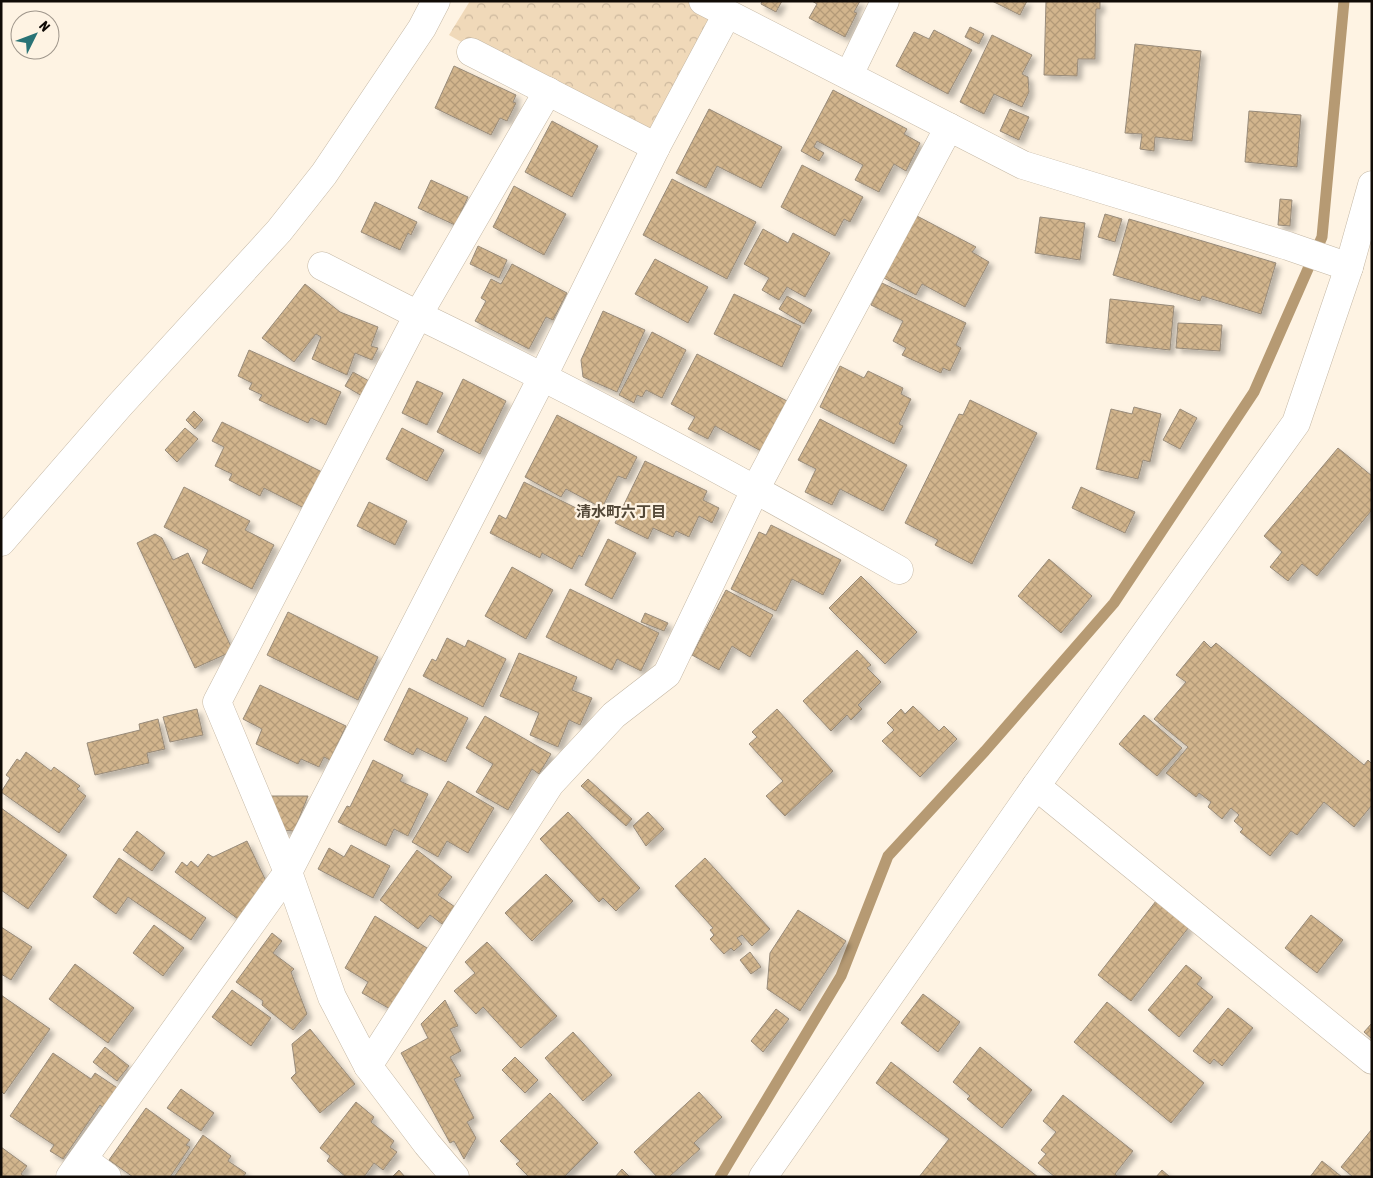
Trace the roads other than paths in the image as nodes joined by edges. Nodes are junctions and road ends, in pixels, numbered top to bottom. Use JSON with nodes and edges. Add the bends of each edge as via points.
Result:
{"nodes":[{"id":1,"x":436,"y":1,"type":"edge"},
{"id":2,"x":703,"y":1,"type":"edge"},
{"id":3,"x":885,"y":1,"type":"edge"},
{"id":4,"x":727,"y":14,"type":"junction"},
{"id":5,"x":471,"y":52,"type":"dead end"},
{"id":6,"x":849,"y":75,"type":"junction"},
{"id":7,"x":548,"y":91,"type":"junction"},
{"id":8,"x":949,"y":127,"type":"junction"},
{"id":9,"x":656,"y":147,"type":"junction"},
{"id":10,"x":1372,"y":185,"type":"edge"},
{"id":11,"x":322,"y":266,"type":"dead end"},
{"id":12,"x":1349,"y":267,"type":"junction"},
{"id":13,"x":418,"y":315,"type":"junction"},
{"id":14,"x":543,"y":376,"type":"junction"},
{"id":15,"x":756,"y":488,"type":"junction"},
{"id":16,"x":1,"y":542,"type":"edge"},
{"id":17,"x":899,"y":570,"type":"dead end"},
{"id":18,"x":1036,"y":786,"type":"junction"},
{"id":19,"x":288,"y":872,"type":"junction"},
{"id":20,"x":1372,"y":1060,"type":"edge"},
{"id":21,"x":368,"y":1066,"type":"junction"},
{"id":22,"x":77,"y":1168,"type":"edge"},
{"id":23,"x":107,"y":1177,"type":"edge"},
{"id":24,"x":455,"y":1177,"type":"edge"},
{"id":25,"x":763,"y":1177,"type":"edge"}],
"edges":[{"from":1,"to":16,"type":"street","via":[[422,28],[324,174],[279,231],[119,406]]},
{"from":2,"to":4,"type":"street"},
{"from":3,"to":6,"type":"street"},
{"from":4,"to":6,"type":"street"},
{"from":4,"to":9,"type":"street"},
{"from":5,"to":7,"type":"street"},
{"from":6,"to":8,"type":"street"},
{"from":7,"to":9,"type":"street"},
{"from":7,"to":13,"type":"street"},
{"from":8,"to":12,"type":"street","via":[[1024,165]]},
{"from":8,"to":15,"type":"street"},
{"from":9,"to":14,"type":"street"},
{"from":10,"to":12,"type":"street"},
{"from":11,"to":13,"type":"street"},
{"from":12,"to":18,"type":"street","via":[[1296,423]]},
{"from":13,"to":14,"type":"street"},
{"from":13,"to":19,"type":"street","via":[[217,702]]},
{"from":14,"to":15,"type":"street"},
{"from":14,"to":19,"type":"street"},
{"from":15,"to":17,"type":"street"},
{"from":15,"to":21,"type":"street","via":[[668,674],[614,715],[550,784]]},
{"from":18,"to":20,"type":"street"},
{"from":18,"to":25,"type":"street"},
{"from":19,"to":21,"type":"street","via":[[332,997]]},
{"from":19,"to":22,"type":"street"},
{"from":21,"to":24,"type":"street"},
{"from":22,"to":23,"type":"street"}]}
